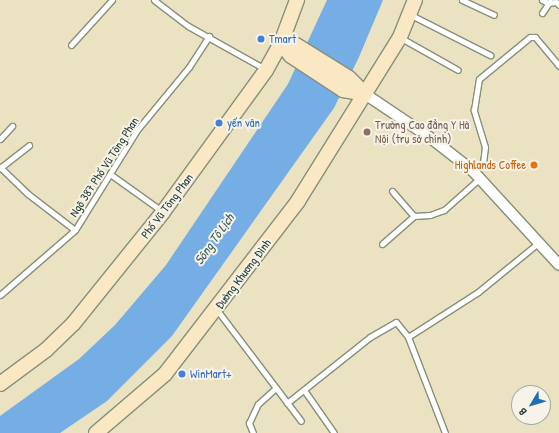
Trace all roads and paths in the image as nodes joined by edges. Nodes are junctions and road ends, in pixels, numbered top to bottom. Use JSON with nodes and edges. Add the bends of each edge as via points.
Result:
{"nodes":[{"id":1,"x":112,"y":0,"type":"edge"},
{"id":2,"x":154,"y":0,"type":"edge"},
{"id":3,"x":297,"y":0,"type":"edge"},
{"id":4,"x":415,"y":0,"type":"edge"},
{"id":5,"x":462,"y":0,"type":"edge"},
{"id":6,"x":542,"y":0,"type":"edge"},
{"id":7,"x":549,"y":2,"type":"edge"},
{"id":8,"x":559,"y":5,"type":"edge"},
{"id":9,"x":542,"y":14,"type":"dead end"},
{"id":10,"x":410,"y":15,"type":"junction"},
{"id":11,"x":494,"y":15,"type":"dead end"},
{"id":12,"x":209,"y":36,"type":"junction"},
{"id":13,"x":400,"y":37,"type":"junction"},
{"id":14,"x":281,"y":43,"type":"junction"},
{"id":15,"x":71,"y":45,"type":"dead end"},
{"id":16,"x":490,"y":55,"type":"dead end"},
{"id":17,"x":559,"y":66,"type":"edge"},
{"id":18,"x":266,"y":70,"type":"junction"},
{"id":19,"x":458,"y":70,"type":"dead end"},
{"id":20,"x":365,"y":94,"type":"junction"},
{"id":21,"x":12,"y":126,"type":"dead end"},
{"id":22,"x":0,"y":139,"type":"edge"},
{"id":23,"x":29,"y":145,"type":"dead end"},
{"id":24,"x":0,"y":167,"type":"edge"},
{"id":25,"x":110,"y":174,"type":"junction"},
{"id":26,"x":476,"y":174,"type":"junction"},
{"id":27,"x":392,"y":191,"type":"dead end"},
{"id":28,"x":163,"y":212,"type":"junction"},
{"id":29,"x":414,"y":216,"type":"junction"},
{"id":30,"x":75,"y":230,"type":"junction"},
{"id":31,"x":538,"y":243,"type":"junction"},
{"id":32,"x":382,"y":244,"type":"dead end"},
{"id":33,"x":559,"y":265,"type":"edge"},
{"id":34,"x":0,"y":295,"type":"edge"},
{"id":35,"x":216,"y":309,"type":"junction"},
{"id":36,"x":408,"y":337,"type":"junction"},
{"id":37,"x":0,"y":384,"type":"edge"},
{"id":38,"x":276,"y":388,"type":"junction"},
{"id":39,"x":304,"y":390,"type":"junction"},
{"id":40,"x":287,"y":403,"type":"junction"},
{"id":41,"x":301,"y":421,"type":"dead end"},
{"id":42,"x":96,"y":433,"type":"edge"},
{"id":43,"x":253,"y":433,"type":"edge"},
{"id":44,"x":334,"y":433,"type":"edge"},
{"id":45,"x":445,"y":433,"type":"edge"}],
"edges":[{"from":1,"to":15,"type":"lane"},
{"from":2,"to":12,"type":"lane","via":[[188,26]]},
{"from":3,"to":14,"type":"main road","name":"Phố Vũ Tông Phan"},
{"from":4,"to":10,"type":"main road","name":"Đường Khương Đình"},
{"from":5,"to":11,"type":"lane"},
{"from":6,"to":7,"type":"lane"},
{"from":7,"to":8,"type":"lane","via":[[556,2]]},
{"from":7,"to":9,"type":"lane"},
{"from":10,"to":13,"type":"main road","name":"Đường Khương Đình"},
{"from":10,"to":16,"type":"lane"},
{"from":12,"to":18,"type":"lane"},
{"from":12,"to":25,"type":"lane","name":"Ngõ 387 Phố Vũ Tông Phan","via":[[189,67],[137,130]]},
{"from":13,"to":19,"type":"lane"},
{"from":13,"to":20,"type":"main road","name":"Đường Khương Đình"},
{"from":14,"to":18,"type":"main road","name":"Phố Vũ Tông Phan"},
{"from":14,"to":20,"type":"main road"},
{"from":17,"to":26,"type":"lane","via":[[535,37],[530,37],[479,79],[474,110],[485,147],[483,163]]},
{"from":18,"to":28,"type":"main road","name":"Phố Vũ Tông Phan"},
{"from":20,"to":26,"type":"street","via":[[432,139]]},
{"from":20,"to":35,"type":"main road","name":"Đường Khương Đình","via":[[298,201]]},
{"from":21,"to":22,"type":"lane"},
{"from":23,"to":24,"type":"lane"},
{"from":24,"to":30,"type":"lane","via":[[28,194]]},
{"from":25,"to":28,"type":"lane"},
{"from":25,"to":30,"type":"lane","name":"Ngõ 387 Phố Vũ Tông Phan"},
{"from":26,"to":29,"type":"lane","via":[[444,210]]},
{"from":26,"to":31,"type":"street"},
{"from":27,"to":29,"type":"lane"},
{"from":28,"to":37,"type":"main road","name":"Phố Vũ Tông Phan","via":[[73,324],[46,350]]},
{"from":29,"to":32,"type":"lane"},
{"from":30,"to":34,"type":"lane","name":"Ngõ 387 Phố Vũ Tông Phan"},
{"from":31,"to":33,"type":"street"},
{"from":31,"to":36,"type":"lane","via":[[478,292]]},
{"from":35,"to":38,"type":"lane"},
{"from":35,"to":42,"type":"main road","name":"Đường Khương Đình","via":[[166,374]]},
{"from":36,"to":39,"type":"lane","via":[[396,322],[370,337]]},
{"from":36,"to":45,"type":"lane"},
{"from":38,"to":40,"type":"lane"},
{"from":38,"to":43,"type":"lane","via":[[258,404],[249,423]]},
{"from":39,"to":40,"type":"lane"},
{"from":39,"to":44,"type":"lane"},
{"from":40,"to":41,"type":"lane"}]}
